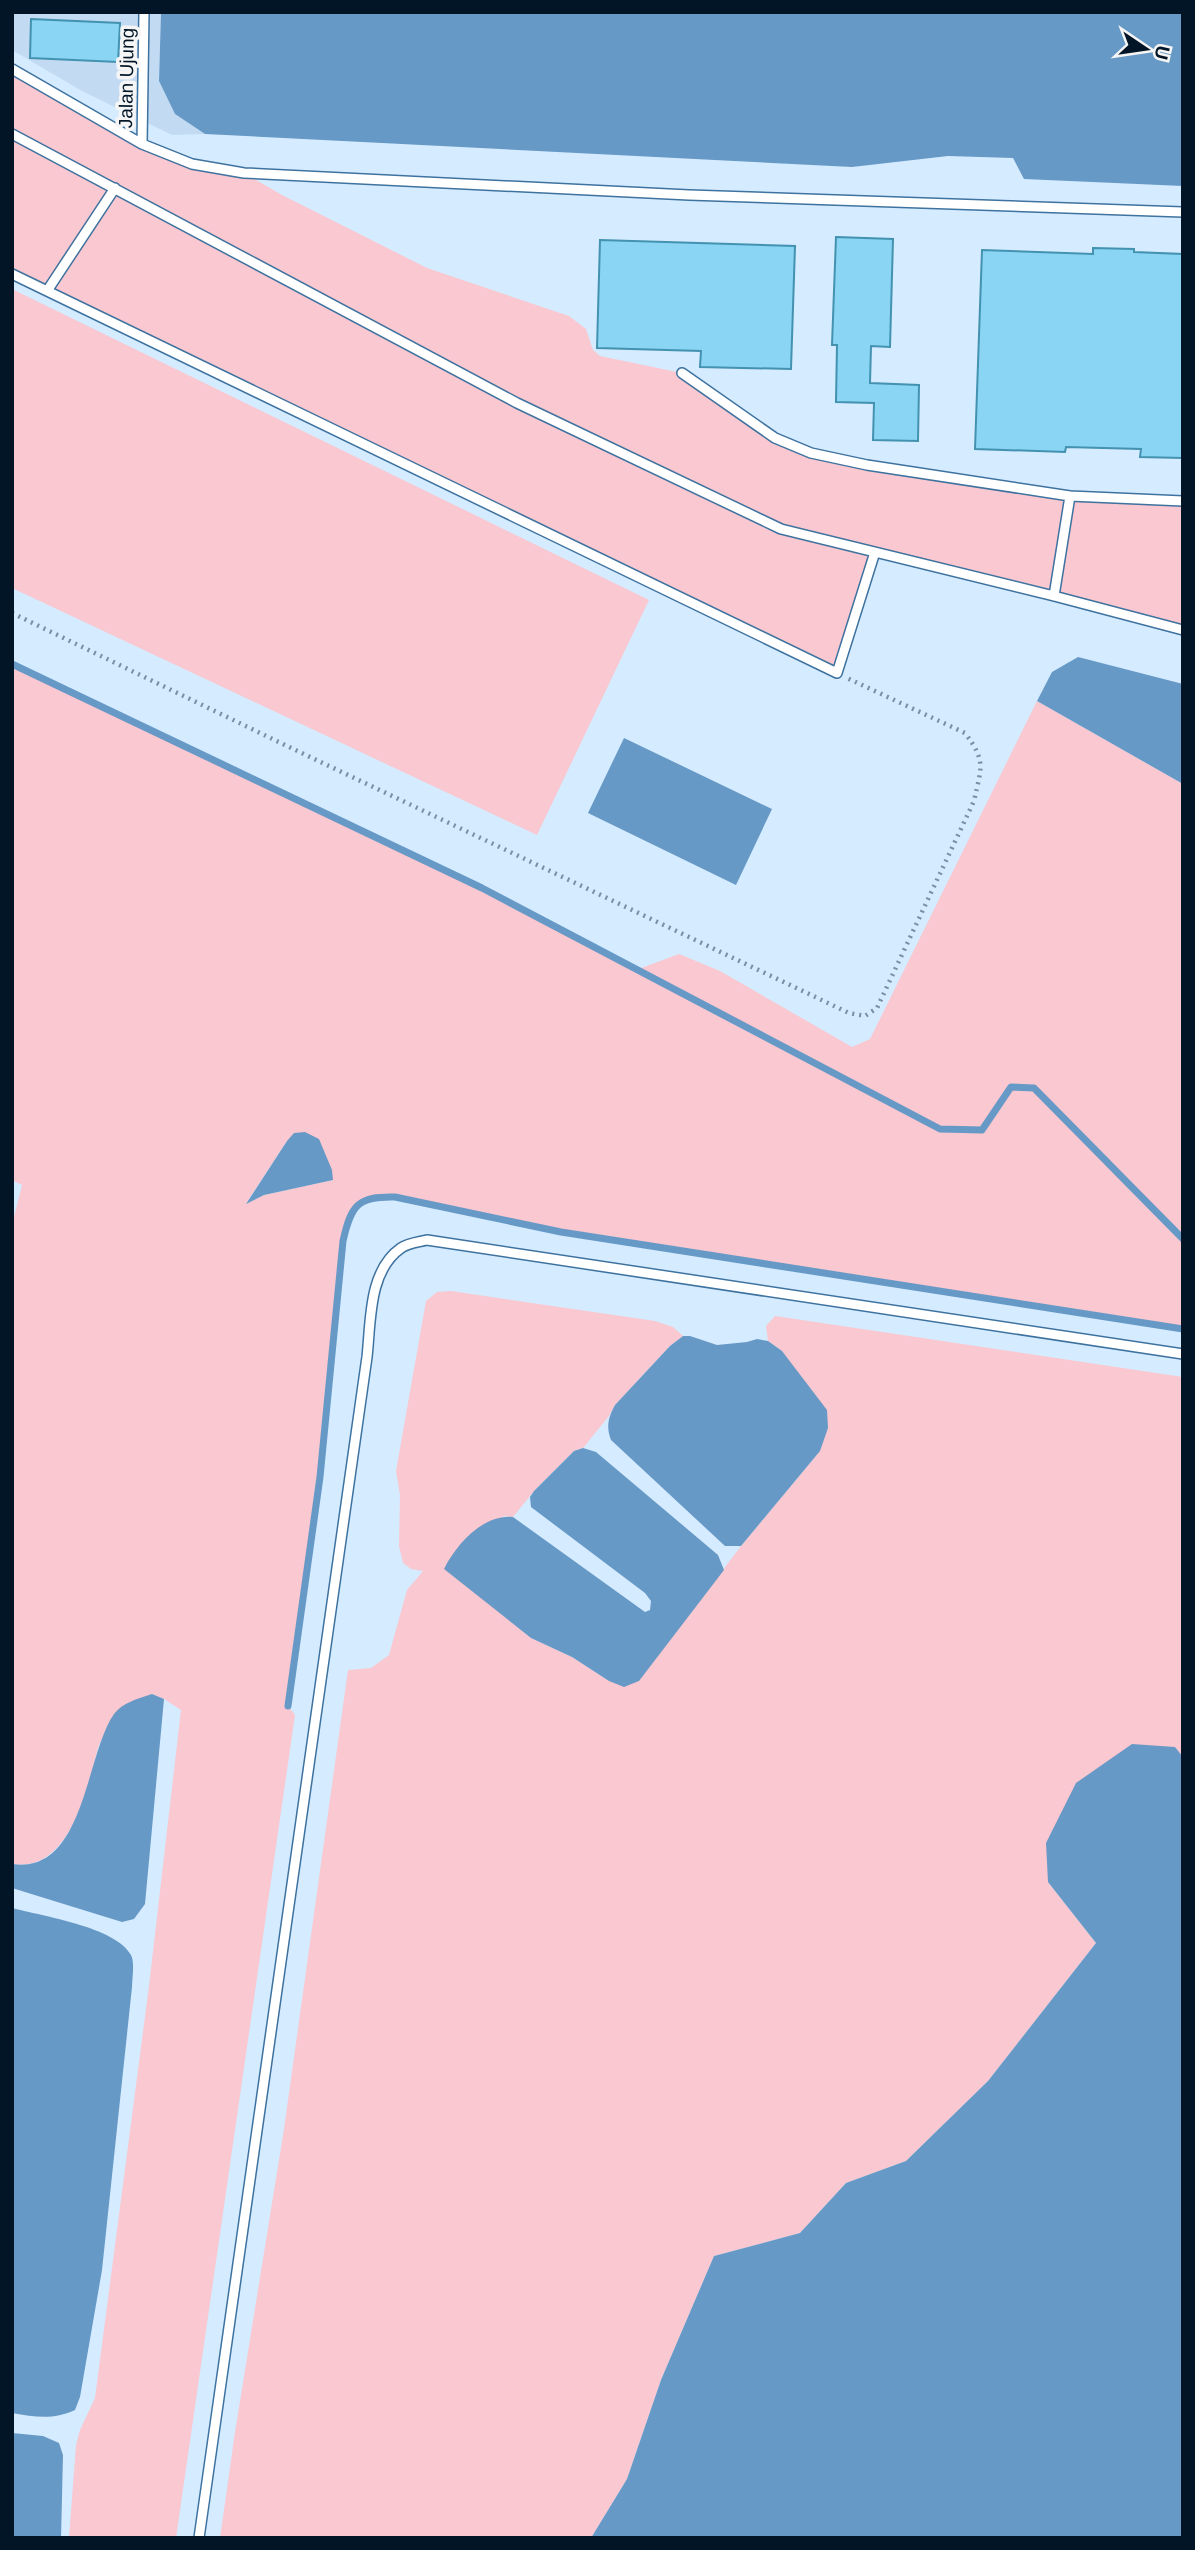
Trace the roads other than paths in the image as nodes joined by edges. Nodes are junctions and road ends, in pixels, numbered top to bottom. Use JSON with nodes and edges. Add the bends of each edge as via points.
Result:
{"nodes":[{"id":1,"x":144,"y":12,"type":"edge"},
{"id":2,"x":12,"y":69,"type":"edge"},
{"id":3,"x":12,"y":134,"type":"edge"},
{"id":4,"x":142,"y":144,"type":"junction"},
{"id":5,"x":115,"y":188,"type":"junction"},
{"id":6,"x":1183,"y":212,"type":"edge"},
{"id":7,"x":12,"y":274,"type":"edge"},
{"id":8,"x":47,"y":291,"type":"junction"},
{"id":9,"x":681,"y":373,"type":"dead end"},
{"id":10,"x":1070,"y":496,"type":"junction"},
{"id":11,"x":1183,"y":501,"type":"edge"},
{"id":12,"x":875,"y":552,"type":"junction"},
{"id":13,"x":1054,"y":596,"type":"junction"},
{"id":14,"x":1183,"y":630,"type":"edge"},
{"id":15,"x":1183,"y":1354,"type":"edge"},
{"id":16,"x":199,"y":2538,"type":"edge"}],
"edges":[{"from":1,"to":4,"type":"lane","name":"Jalan Ujung"},
{"from":2,"to":4,"type":"lane"},
{"from":3,"to":5,"type":"lane"},
{"from":4,"to":6,"type":"lane","via":[[192,164],[244,173],[689,195]]},
{"from":5,"to":8,"type":"lane"},
{"from":5,"to":12,"type":"lane","via":[[517,403],[781,528]]},
{"from":7,"to":8,"type":"lane"},
{"from":8,"to":12,"type":"lane","via":[[837,673]]},
{"from":9,"to":10,"type":"lane","via":[[775,438],[810,453]]},
{"from":10,"to":11,"type":"lane"},
{"from":10,"to":13,"type":"lane"},
{"from":12,"to":13,"type":"lane"},
{"from":13,"to":14,"type":"lane"},
{"from":15,"to":16,"type":"lane","via":[[427,1240],[403,1246],[387,1260],[374,1293]]}]}
